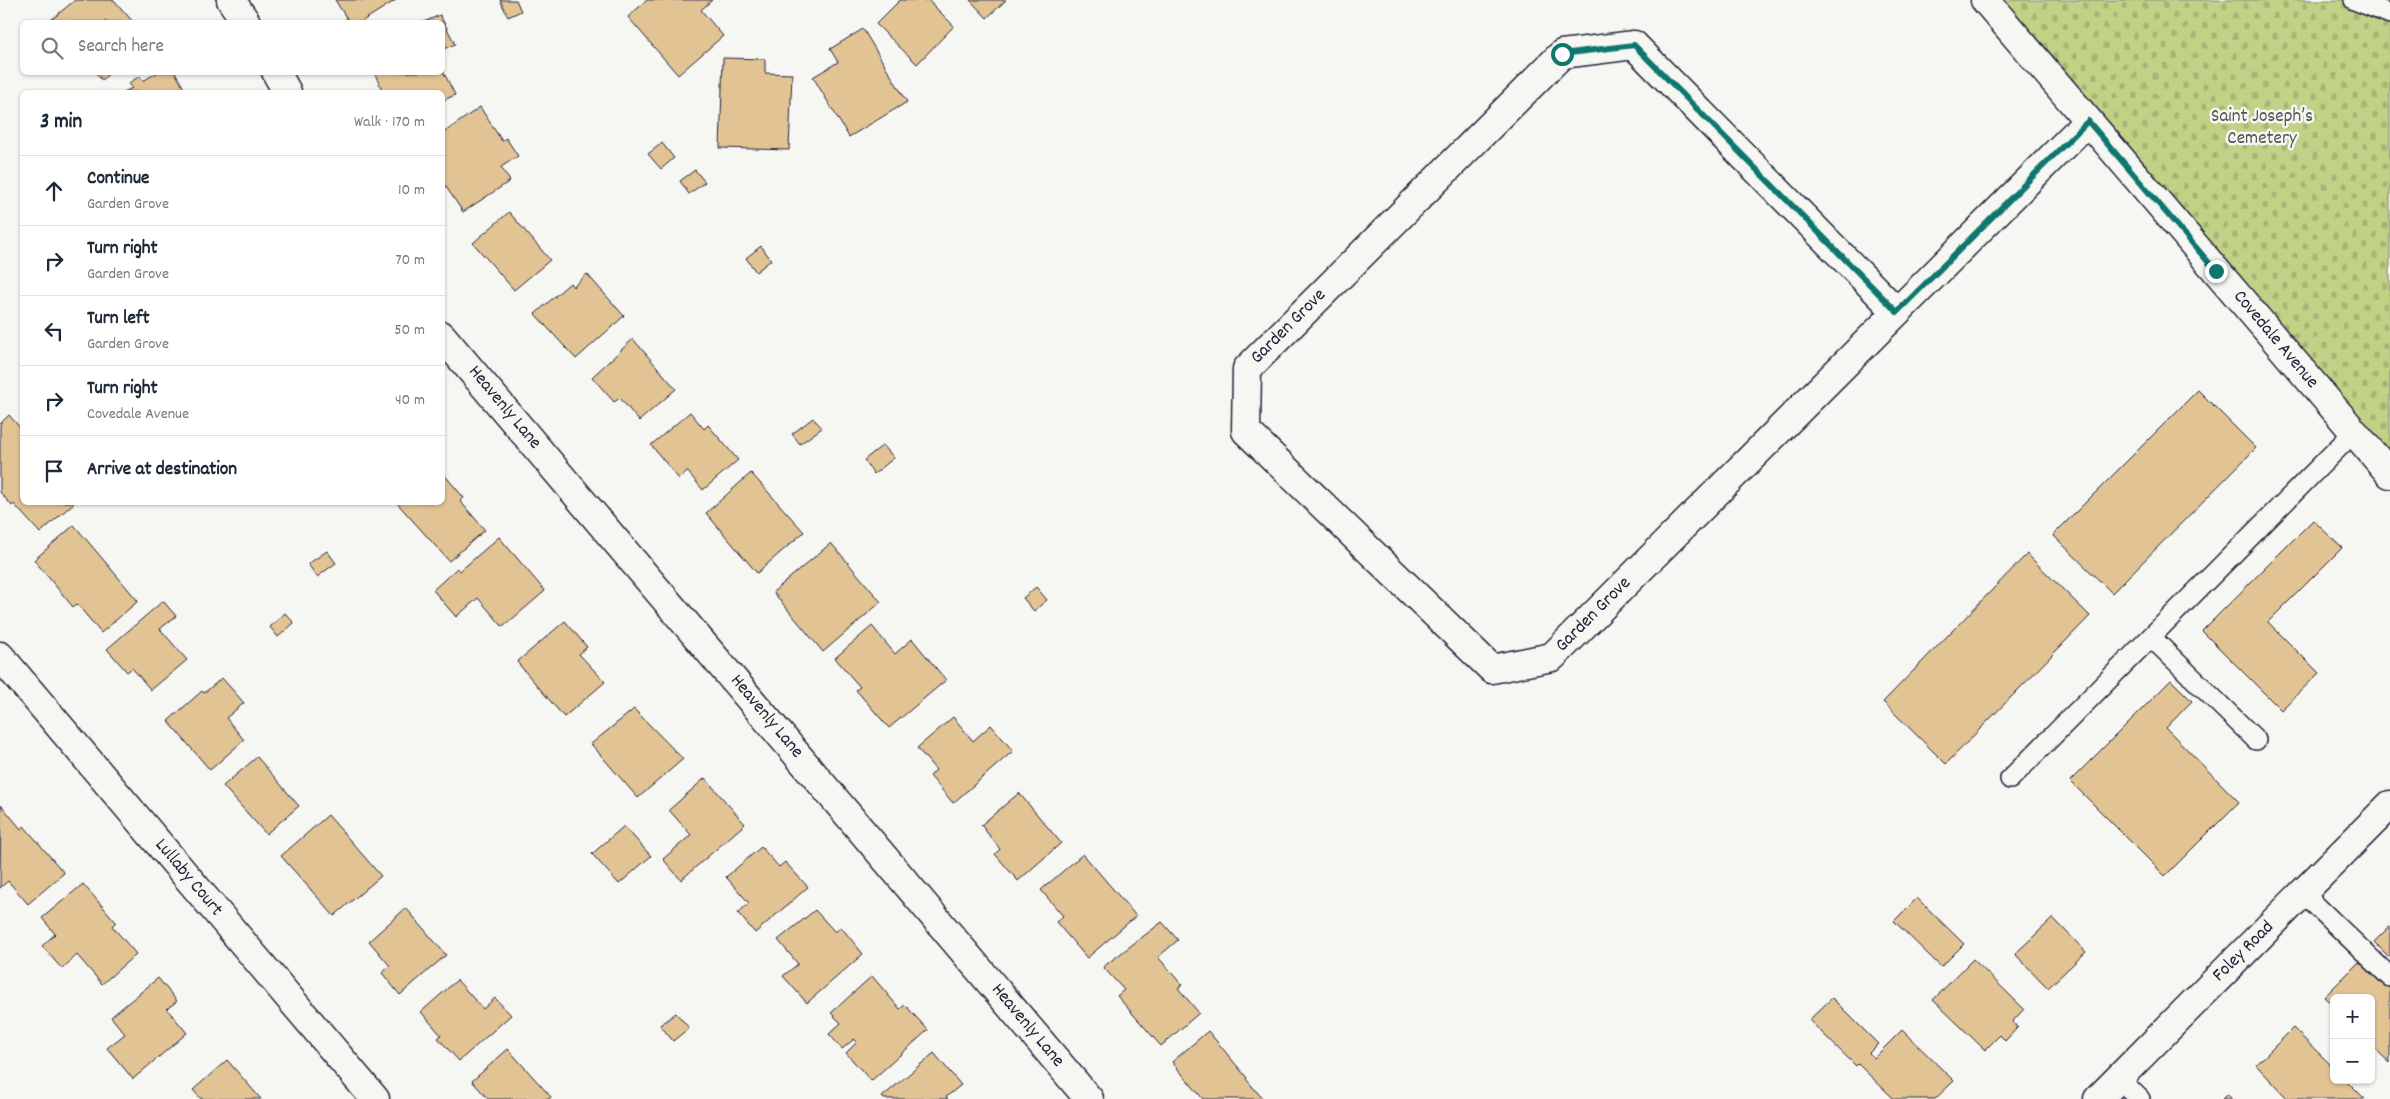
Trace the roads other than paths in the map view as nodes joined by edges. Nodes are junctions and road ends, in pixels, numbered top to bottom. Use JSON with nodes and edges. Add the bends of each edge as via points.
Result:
{"nodes":[{"id":1,"x":230,"y":0,"type":"edge"},
{"id":2,"x":1985,"y":0,"type":"edge"},
{"id":3,"x":2354,"y":0,"type":"edge"},
{"id":4,"x":2390,"y":14,"type":"edge"},
{"id":5,"x":245,"y":20,"type":"edge"},
{"id":6,"x":278,"y":75,"type":"edge"},
{"id":7,"x":286,"y":90,"type":"edge"},
{"id":8,"x":2088,"y":121,"type":"junction"},
{"id":9,"x":1897,"y":312,"type":"junction"},
{"id":10,"x":445,"y":340,"type":"edge"},
{"id":11,"x":2354,"y":432,"type":"junction"},
{"id":12,"x":2390,"y":474,"type":"edge"},
{"id":13,"x":2151,"y":637,"type":"junction"},
{"id":14,"x":0,"y":656,"type":"edge"},
{"id":15,"x":2256,"y":740,"type":"dead end"},
{"id":16,"x":2010,"y":779,"type":"dead end"},
{"id":17,"x":2390,"y":805,"type":"edge"},
{"id":18,"x":2303,"y":893,"type":"junction"},
{"id":19,"x":2390,"y":977,"type":"edge"},
{"id":20,"x":2119,"y":1079,"type":"junction"},
{"id":21,"x":375,"y":1099,"type":"edge"},
{"id":22,"x":1088,"y":1099,"type":"edge"},
{"id":23,"x":2098,"y":1099,"type":"edge"},
{"id":24,"x":2140,"y":1099,"type":"edge"}],
"edges":[{"from":1,"to":5,"type":"street"},
{"from":2,"to":8,"type":"street","name":"Covedale Avenue"},
{"from":3,"to":4,"type":"lane"},
{"from":6,"to":7,"type":"street"},
{"from":8,"to":9,"type":"street","name":"Garden Grove"},
{"from":8,"to":11,"type":"street","name":"Covedale Avenue"},
{"from":9,"to":9,"type":"street","name":"Garden Grove","via":[[1552,657],[1509,666],[1492,669],[1246,432],[1247,369],[1562,54],[1634,45]]},
{"from":10,"to":22,"type":"street","name":"Heavenly Lane"},
{"from":11,"to":12,"type":"street","name":"Covedale Avenue"},
{"from":11,"to":13,"type":"lane"},
{"from":13,"to":15,"type":"lane"},
{"from":13,"to":16,"type":"lane"},
{"from":14,"to":21,"type":"street","name":"Lullaby Court"},
{"from":17,"to":18,"type":"street","name":"Foley Road"},
{"from":18,"to":19,"type":"lane"},
{"from":18,"to":20,"type":"street","name":"Foley Road"},
{"from":20,"to":23,"type":"street","name":"Foley Road"},
{"from":20,"to":24,"type":"lane"}]}
